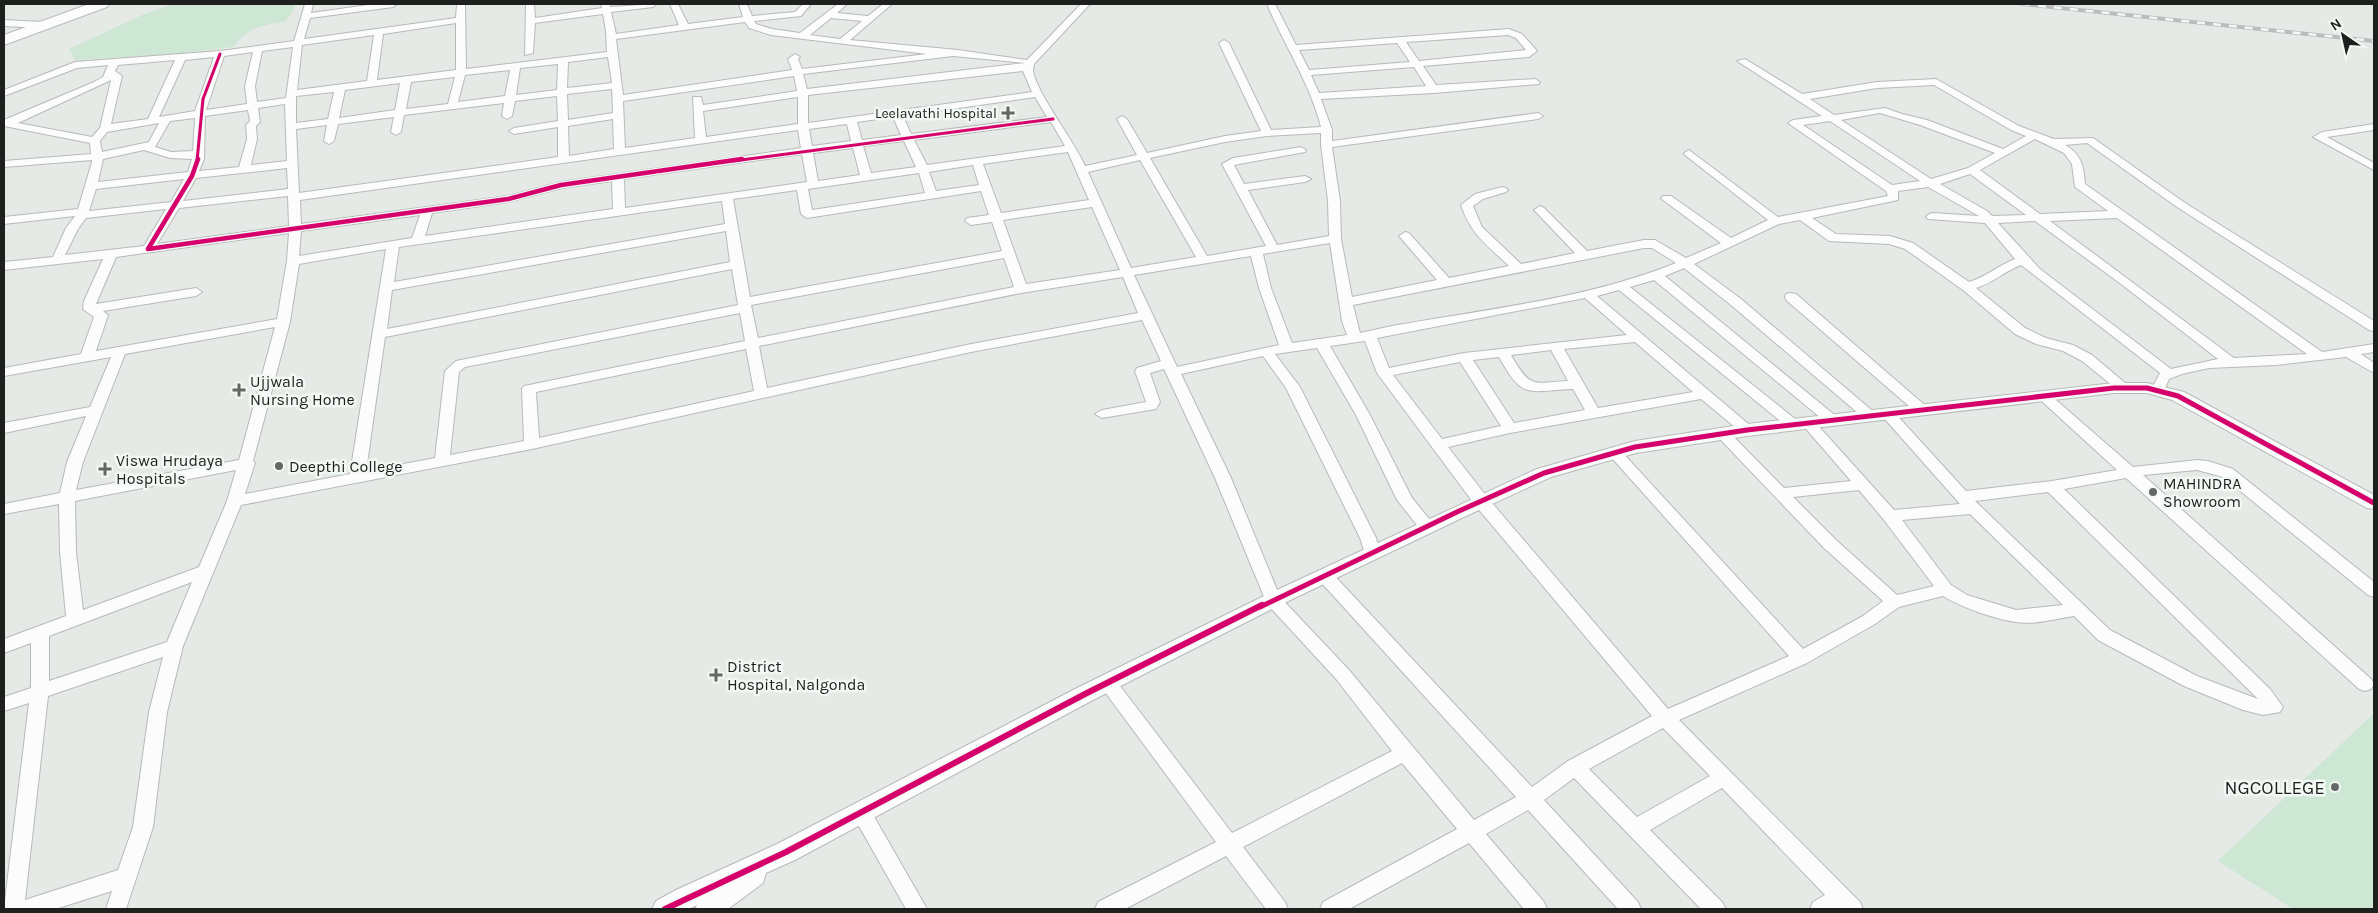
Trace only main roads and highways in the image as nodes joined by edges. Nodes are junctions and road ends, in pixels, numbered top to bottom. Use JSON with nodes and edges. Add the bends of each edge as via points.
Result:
{"nodes":[{"id":1,"x":102,"y":4,"type":"edge"},
{"id":2,"x":4,"y":40,"type":"edge"}],
"edges":[{"from":1,"to":2,"type":"highway"}]}
